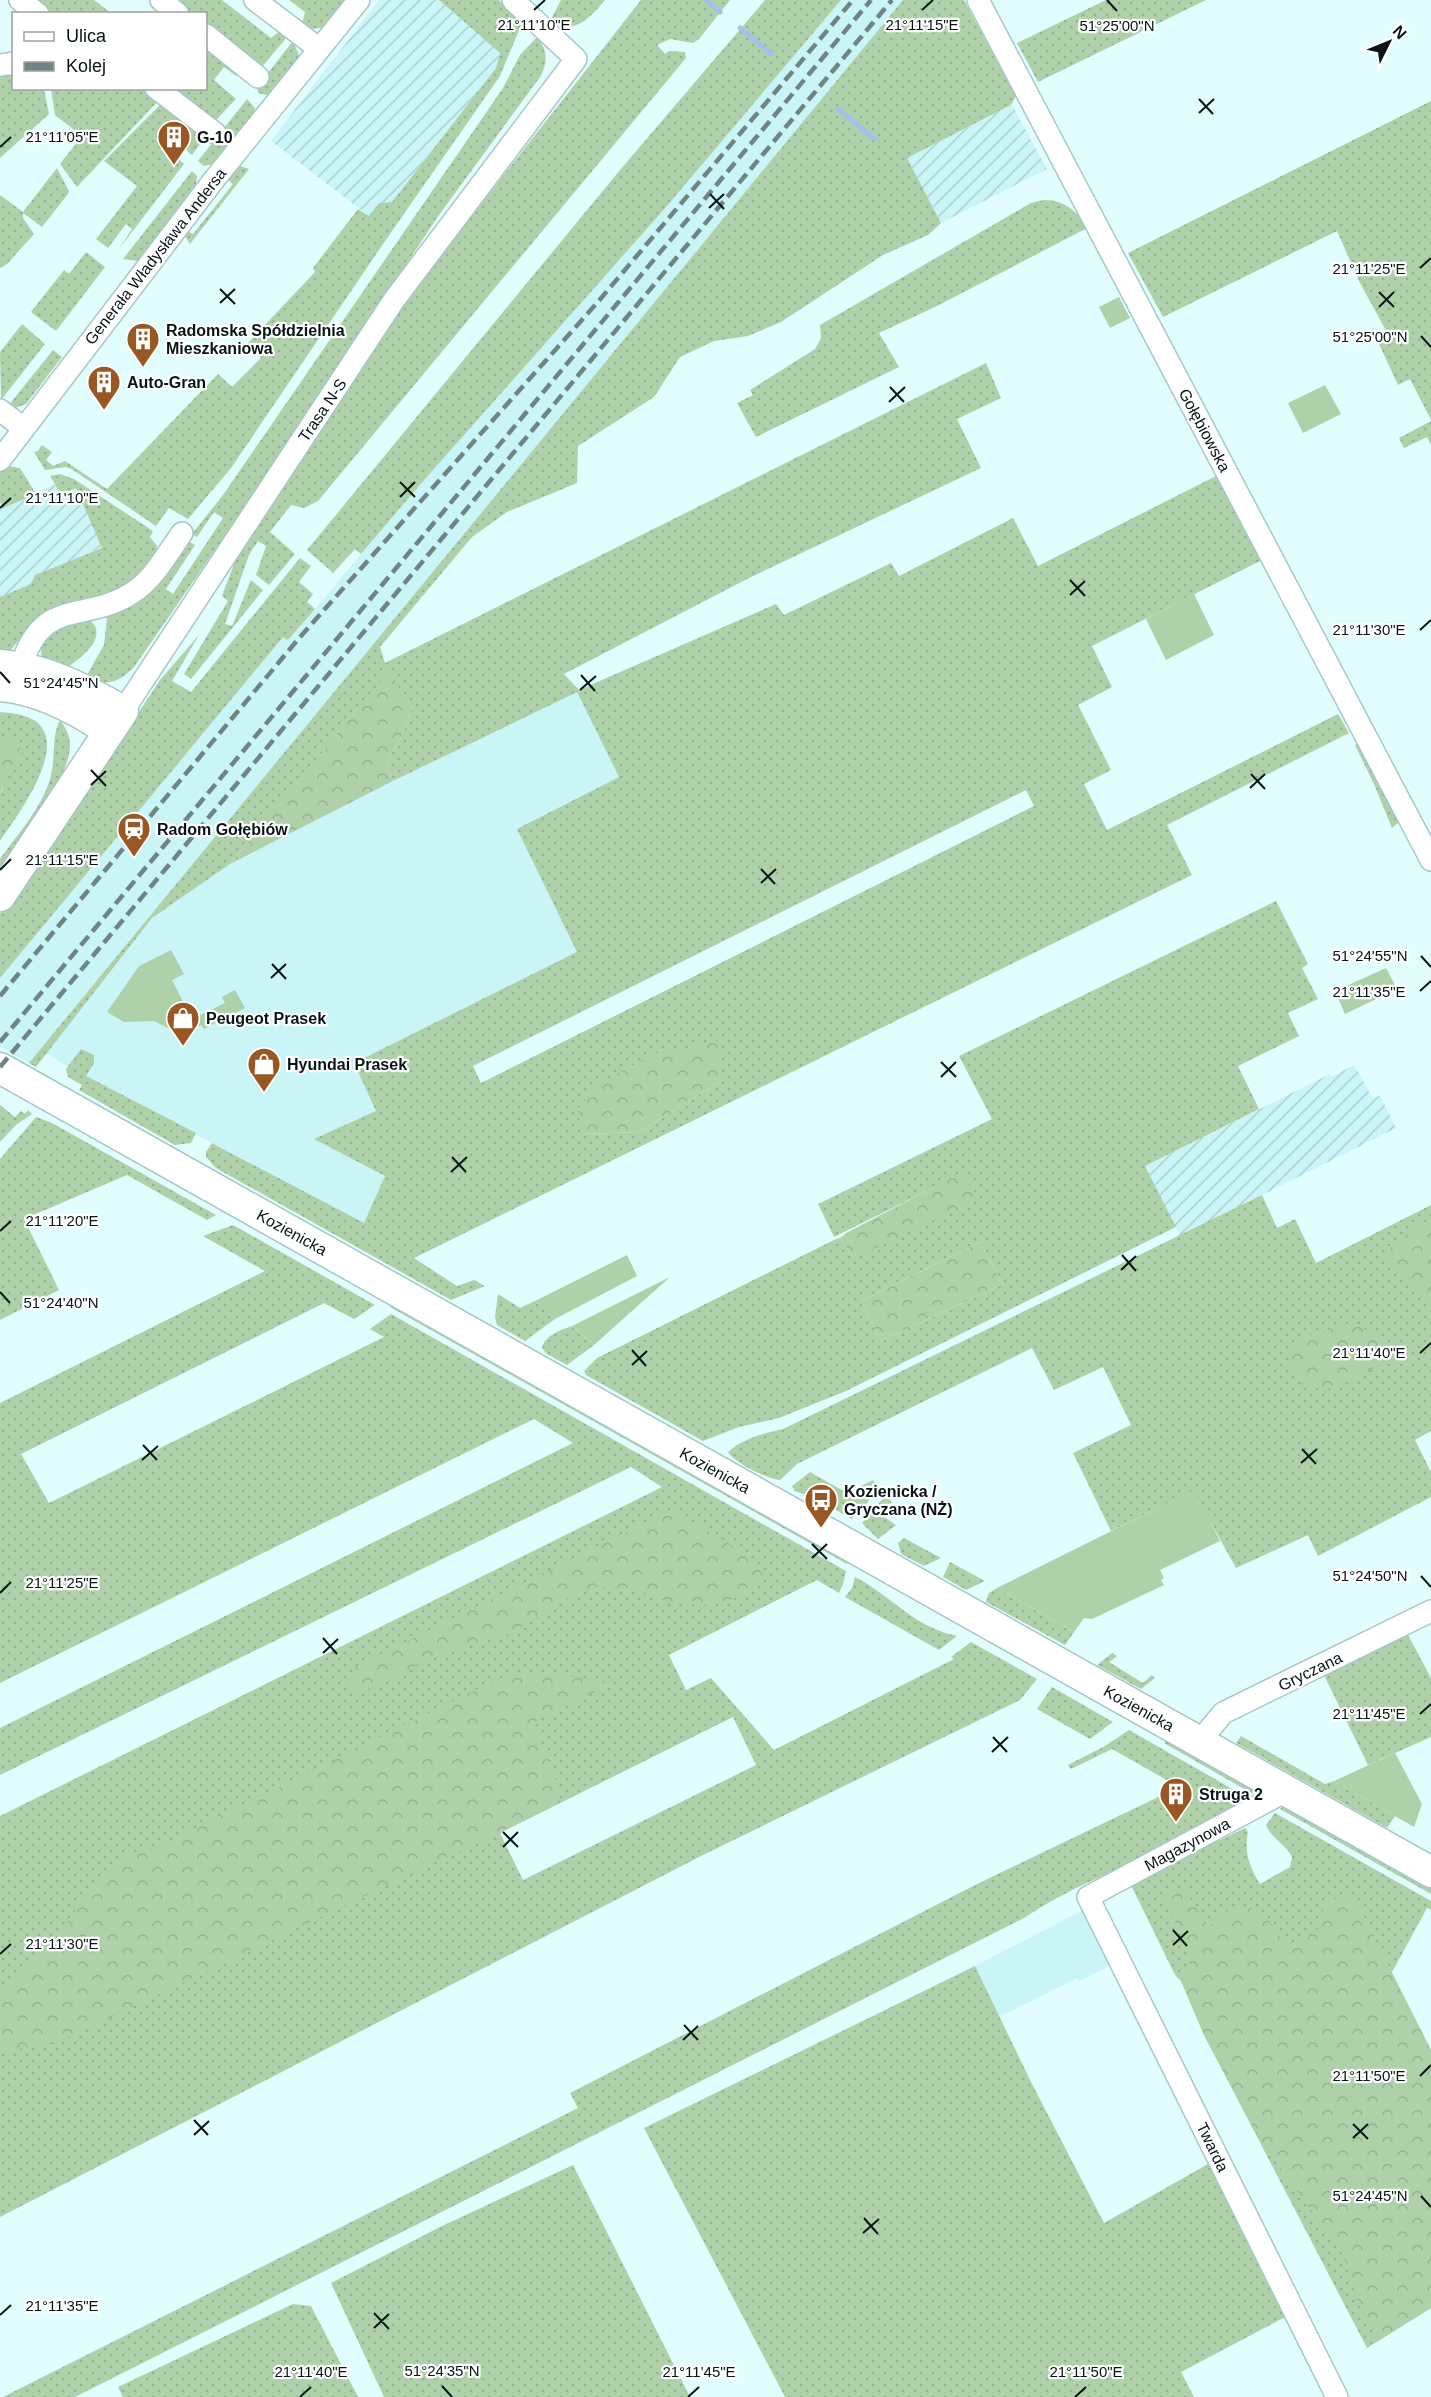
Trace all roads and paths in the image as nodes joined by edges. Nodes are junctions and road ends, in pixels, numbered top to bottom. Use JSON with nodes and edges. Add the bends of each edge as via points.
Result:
{"nodes":[{"id":1,"x":20,"y":0,"type":"edge"},
{"id":2,"x":161,"y":0,"type":"edge"},
{"id":3,"x":255,"y":0,"type":"edge"},
{"id":4,"x":359,"y":0,"type":"edge"},
{"id":5,"x":513,"y":0,"type":"edge"},
{"id":6,"x":978,"y":0,"type":"edge"},
{"id":7,"x":35,"y":12,"type":"edge"},
{"id":8,"x":176,"y":12,"type":"edge"},
{"id":9,"x":207,"y":36,"type":"edge"},
{"id":10,"x":318,"y":48,"type":"junction"},
{"id":11,"x":258,"y":77,"type":"dead end"},
{"id":12,"x":159,"y":90,"type":"edge"},
{"id":13,"x":215,"y":133,"type":"dead end"},
{"id":14,"x":0,"y":410,"type":"edge"},
{"id":15,"x":23,"y":428,"type":"junction"},
{"id":16,"x":0,"y":460,"type":"edge"},
{"id":17,"x":182,"y":533,"type":"dead end"},
{"id":18,"x":7,"y":673,"type":"edge"},
{"id":19,"x":116,"y":721,"type":"junction"},
{"id":20,"x":1431,"y":860,"type":"edge"},
{"id":21,"x":0,"y":896,"type":"edge"},
{"id":22,"x":8,"y":1073,"type":"edge"},
{"id":23,"x":1431,"y":1611,"type":"edge"},
{"id":24,"x":1199,"y":1742,"type":"junction"},
{"id":25,"x":1286,"y":1791,"type":"junction"},
{"id":26,"x":1431,"y":1872,"type":"edge"},
{"id":27,"x":1088,"y":1897,"type":"joint"},
{"id":28,"x":1337,"y":2397,"type":"edge"}],
"edges":[{"from":1,"to":7,"type":"street"},
{"from":2,"to":8,"type":"street"},
{"from":3,"to":10,"type":"street"},
{"from":4,"to":10,"type":"street","name":"Generała Władysława Andersa"},
{"from":5,"to":19,"type":"street","name":"Trasa N-S","via":[[576,59],[394,300]]},
{"from":6,"to":20,"type":"street","name":"Gołębiowska"},
{"from":9,"to":11,"type":"street"},
{"from":10,"to":15,"type":"street","name":"Generała Władysława Andersa"},
{"from":12,"to":13,"type":"street"},
{"from":14,"to":15,"type":"street"},
{"from":15,"to":16,"type":"street","name":"Generała Władysława Andersa"},
{"from":17,"to":18,"type":"street","via":[[149,579],[134,592],[104,605],[63,615],[39,630]]},
{"from":18,"to":19,"type":"main road","via":[[23,690]]},
{"from":19,"to":21,"type":"main road"},
{"from":22,"to":24,"type":"main road","name":"Kozienicka"},
{"from":23,"to":24,"type":"street","name":"Gryczana","via":[[1224,1713]]},
{"from":24,"to":25,"type":"main road","name":"Kozienicka"},
{"from":25,"to":26,"type":"main road","name":"Kozienicka"},
{"from":25,"to":27,"type":"street","name":"Magazynowa"},
{"from":27,"to":28,"type":"street","name":"Twarda"}]}
